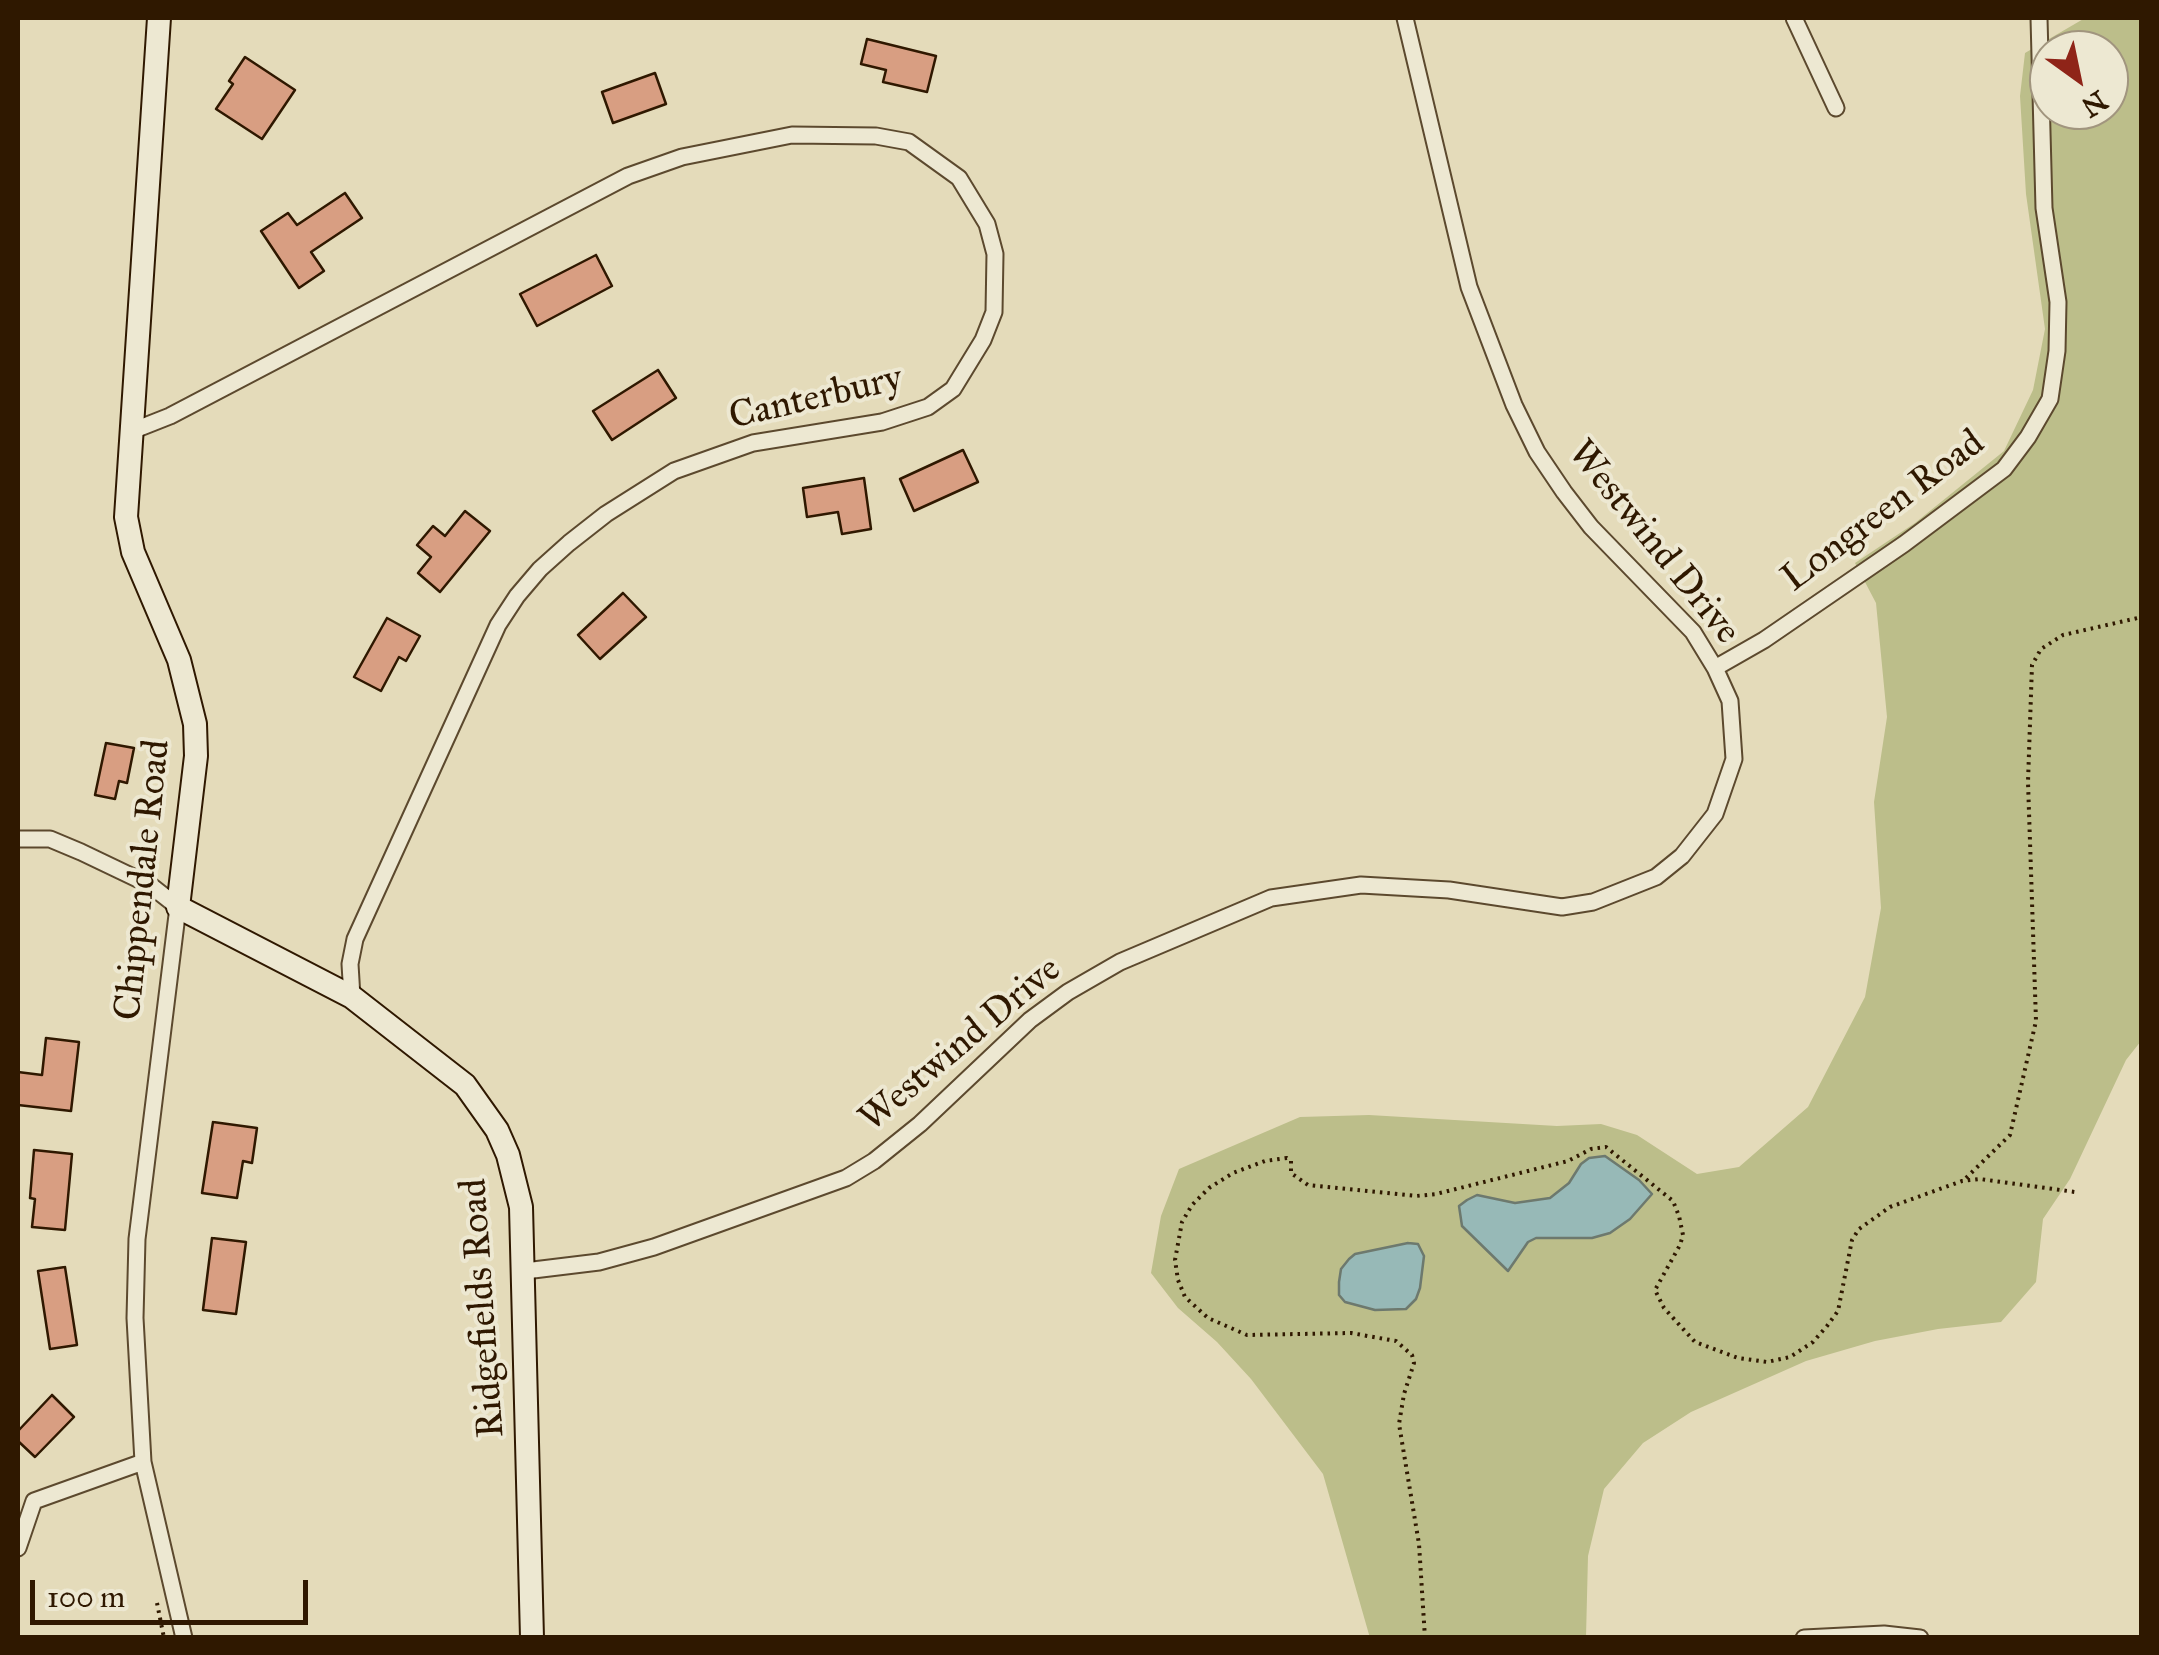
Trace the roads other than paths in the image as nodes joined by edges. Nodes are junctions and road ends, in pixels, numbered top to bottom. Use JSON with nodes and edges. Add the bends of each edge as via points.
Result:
{"nodes":[{"id":1,"x":159,"y":18,"type":"edge"},
{"id":2,"x":1406,"y":18,"type":"edge"},
{"id":3,"x":1794,"y":18,"type":"edge"},
{"id":4,"x":2039,"y":18,"type":"edge"},
{"id":5,"x":1836,"y":108,"type":"dead end"},
{"id":6,"x":132,"y":431,"type":"junction"},
{"id":7,"x":1715,"y":668,"type":"junction"},
{"id":8,"x":18,"y":840,"type":"edge"},
{"id":9,"x":178,"y":907,"type":"junction"},
{"id":10,"x":352,"y":997,"type":"junction"},
{"id":11,"x":525,"y":1271,"type":"junction"},
{"id":12,"x":142,"y":1462,"type":"junction"},
{"id":13,"x":18,"y":1548,"type":"edge"},
{"id":14,"x":184,"y":1638,"type":"edge"},
{"id":15,"x":532,"y":1638,"type":"edge"},
{"id":16,"x":1804,"y":1638,"type":"edge"},
{"id":17,"x":1920,"y":1638,"type":"edge"}],
"edges":[{"from":1,"to":6,"type":"street","name":"Chippendale Road"},
{"from":2,"to":7,"type":"street","name":"Westwind Drive","via":[[1469,287],[1514,405],[1564,492],[1692,632]]},
{"from":3,"to":5,"type":"street"},
{"from":4,"to":7,"type":"street","name":"Longreen Road","via":[[2044,208],[2058,302],[2050,399],[2004,470]]},
{"from":6,"to":9,"type":"street","name":"Chippendale Road","via":[[126,517],[133,552],[180,660],[195,724]]},
{"from":6,"to":10,"type":"street","name":"Canterbury","via":[[628,176],[682,157],[792,136],[909,142],[960,178],[987,224],[995,254],[994,312],[953,389],[928,407],[882,422],[753,442],[674,471],[569,543],[517,596],[498,624],[355,939]]},
{"from":7,"to":11,"type":"street","name":"Westwind Drive","via":[[1730,701],[1734,759],[1714,814],[1656,877],[1593,902],[1562,906],[1361,885],[1271,898],[1120,962],[1068,992],[920,1124],[846,1178],[654,1247]]},
{"from":8,"to":9,"type":"street","name":"Ridgefields Road","via":[[50,840],[81,852],[150,885]]},
{"from":9,"to":10,"type":"street","name":"Ridgefields Road"},
{"from":9,"to":12,"type":"street","name":"Chippendale Road","via":[[137,1239]]},
{"from":10,"to":11,"type":"street","name":"Ridgefields Road","via":[[464,1085],[497,1130],[520,1206]]},
{"from":11,"to":15,"type":"street","name":"Ridgefields Road"},
{"from":12,"to":13,"type":"street","via":[[34,1501]]},
{"from":12,"to":14,"type":"street","name":"Chippendale Road"},
{"from":16,"to":17,"type":"street"}]}
